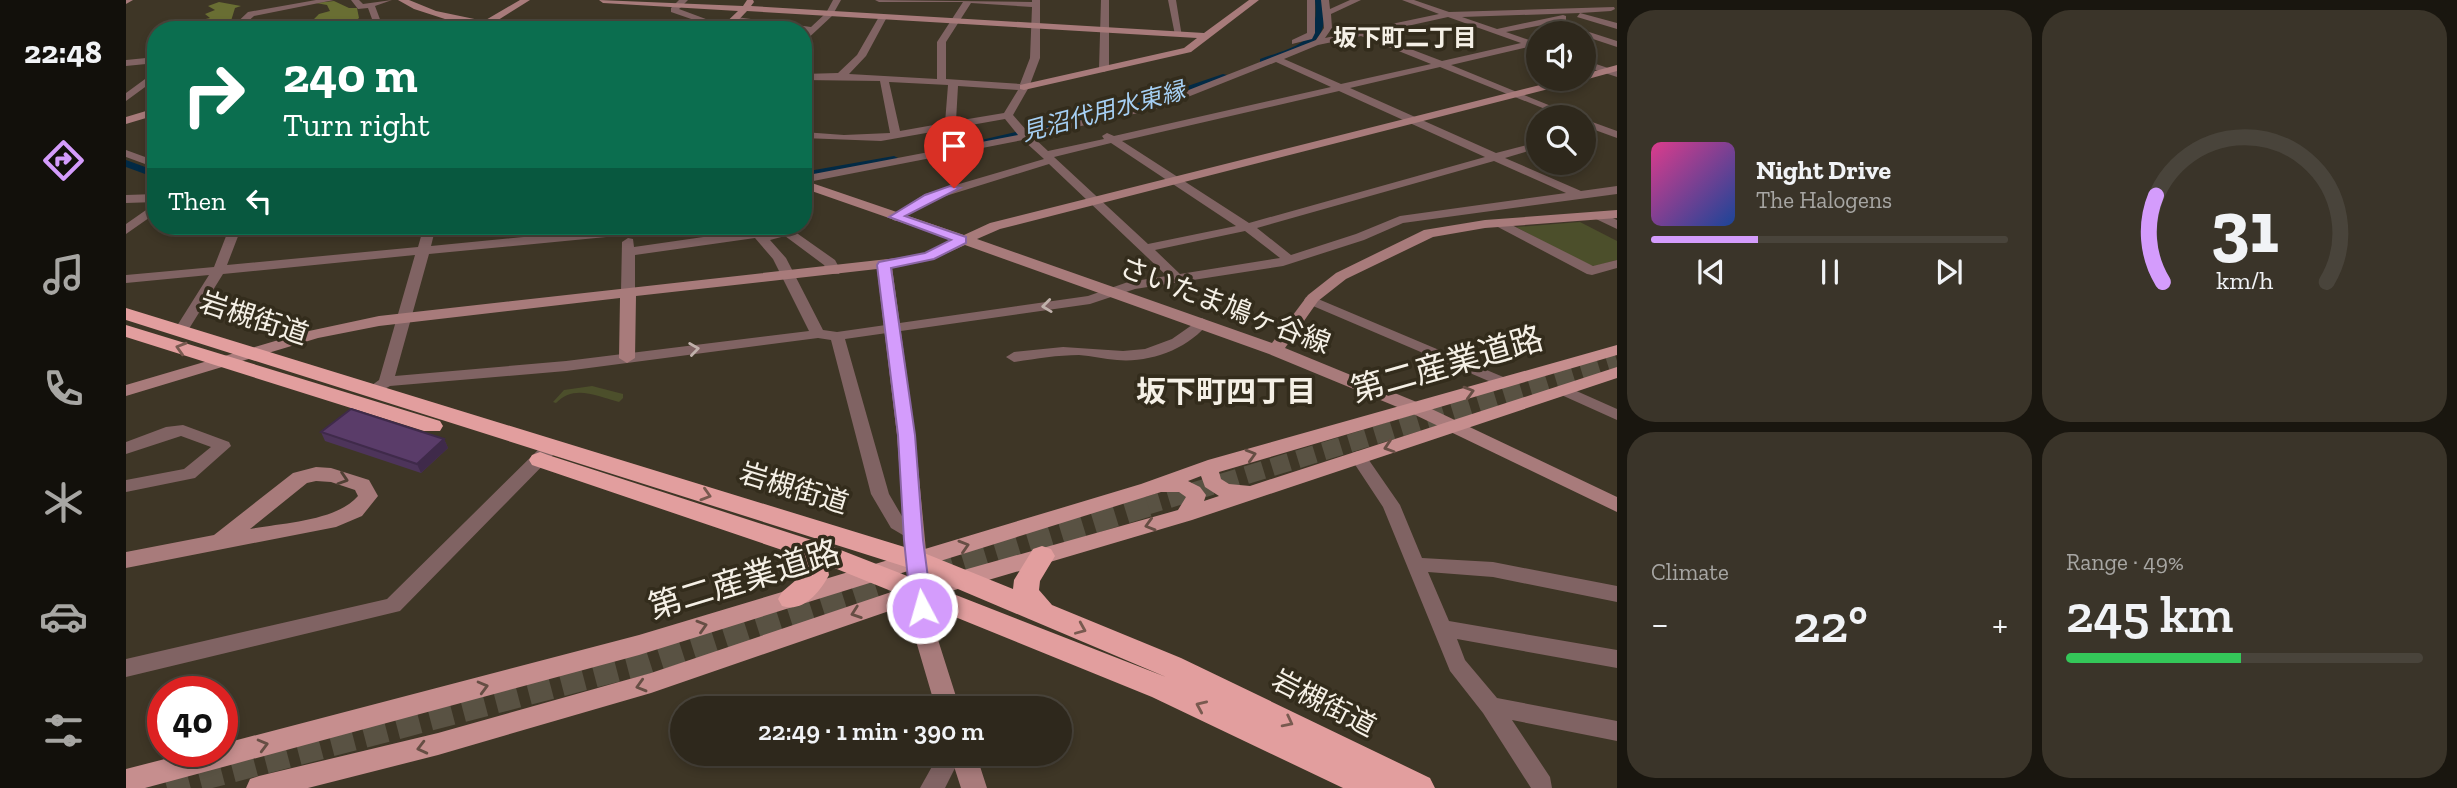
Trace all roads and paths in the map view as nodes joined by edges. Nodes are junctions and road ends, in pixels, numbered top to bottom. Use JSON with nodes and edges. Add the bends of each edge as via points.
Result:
{"nodes":[{"id":1,"x":330,"y":0,"type":"edge"},
{"id":2,"x":355,"y":0,"type":"edge"},
{"id":3,"x":388,"y":0,"type":"edge"},
{"id":4,"x":402,"y":0,"type":"edge"},
{"id":5,"x":526,"y":0,"type":"edge"},
{"id":6,"x":603,"y":0,"type":"edge"},
{"id":7,"x":618,"y":0,"type":"edge"},
{"id":8,"x":752,"y":0,"type":"edge"},
{"id":9,"x":837,"y":0,"type":"edge"},
{"id":10,"x":879,"y":0,"type":"edge"},
{"id":11,"x":968,"y":0,"type":"edge"},
{"id":12,"x":1105,"y":0,"type":"edge"},
{"id":13,"x":1172,"y":0,"type":"edge"},
{"id":14,"x":1255,"y":0,"type":"edge"},
{"id":15,"x":1311,"y":0,"type":"edge"},
{"id":16,"x":1325,"y":0,"type":"edge"},
{"id":17,"x":1357,"y":0,"type":"edge"},
{"id":18,"x":1406,"y":0,"type":"edge"},
{"id":19,"x":1535,"y":0,"type":"edge"},
{"id":20,"x":1573,"y":0,"type":"edge"},
{"id":21,"x":904,"y":1,"type":"edge"},
{"id":22,"x":920,"y":1,"type":"edge"},
{"id":23,"x":682,"y":2,"type":"edge"},
{"id":24,"x":1036,"y":2,"type":"edge"},
{"id":25,"x":371,"y":5,"type":"junction"},
{"id":26,"x":1613,"y":7,"type":"edge"},
{"id":27,"x":744,"y":9,"type":"junction"},
{"id":28,"x":1568,"y":10,"type":"junction"},
{"id":29,"x":1327,"y":13,"type":"junction"},
{"id":30,"x":829,"y":14,"type":"junction"},
{"id":31,"x":1579,"y":14,"type":"junction"},
{"id":32,"x":1447,"y":15,"type":"junction"},
{"id":33,"x":887,"y":17,"type":"junction"},
{"id":34,"x":460,"y":20,"type":"junction"},
{"id":35,"x":736,"y":20,"type":"joint"},
{"id":36,"x":241,"y":21,"type":"edge"},
{"id":37,"x":377,"y":21,"type":"edge"},
{"id":38,"x":456,"y":21,"type":"edge"},
{"id":39,"x":466,"y":21,"type":"edge"},
{"id":40,"x":490,"y":21,"type":"edge"},
{"id":41,"x":704,"y":21,"type":"edge"},
{"id":42,"x":744,"y":21,"type":"edge"},
{"id":43,"x":1548,"y":21,"type":"edge"},
{"id":44,"x":954,"y":22,"type":"junction"},
{"id":45,"x":1604,"y":22,"type":"junction"},
{"id":46,"x":1596,"y":24,"type":"edge"},
{"id":47,"x":1033,"y":26,"type":"junction"},
{"id":48,"x":1526,"y":26,"type":"edge"},
{"id":49,"x":1617,"y":26,"type":"edge"},
{"id":50,"x":813,"y":30,"type":"edge"},
{"id":51,"x":1106,"y":30,"type":"junction"},
{"id":52,"x":1497,"y":32,"type":"junction"},
{"id":53,"x":1362,"y":33,"type":"junction"},
{"id":54,"x":1179,"y":34,"type":"junction"},
{"id":55,"x":1208,"y":36,"type":"junction"},
{"id":56,"x":1596,"y":37,"type":"edge"},
{"id":57,"x":1318,"y":39,"type":"junction"},
{"id":58,"x":1526,"y":40,"type":"edge"},
{"id":59,"x":1526,"y":43,"type":"edge"},
{"id":60,"x":1617,"y":44,"type":"edge"},
{"id":61,"x":1277,"y":59,"type":"junction"},
{"id":62,"x":147,"y":61,"type":"edge"},
{"id":63,"x":126,"y":63,"type":"edge"},
{"id":64,"x":1439,"y":65,"type":"junction"},
{"id":65,"x":1596,"y":66,"type":"edge"},
{"id":66,"x":1104,"y":69,"type":"junction"},
{"id":67,"x":1614,"y":71,"type":"edge"},
{"id":68,"x":1596,"y":75,"type":"edge"},
{"id":69,"x":841,"y":76,"type":"junction"},
{"id":70,"x":812,"y":77,"type":"edge"},
{"id":71,"x":884,"y":79,"type":"junction"},
{"id":72,"x":147,"y":81,"type":"edge"},
{"id":73,"x":948,"y":84,"type":"junction"},
{"id":74,"x":1024,"y":87,"type":"junction"},
{"id":75,"x":1340,"y":87,"type":"junction"},
{"id":76,"x":1528,"y":91,"type":"edge"},
{"id":77,"x":1516,"y":94,"type":"junction"},
{"id":78,"x":126,"y":98,"type":"edge"},
{"id":79,"x":1543,"y":105,"type":"edge"},
{"id":80,"x":147,"y":114,"type":"edge"},
{"id":81,"x":1008,"y":115,"type":"junction"},
{"id":82,"x":1412,"y":120,"type":"junction"},
{"id":83,"x":126,"y":121,"type":"edge"},
{"id":84,"x":1084,"y":122,"type":"junction"},
{"id":85,"x":1617,"y":123,"type":"edge"},
{"id":86,"x":950,"y":126,"type":"junction"},
{"id":87,"x":1596,"y":127,"type":"edge"},
{"id":88,"x":1599,"y":128,"type":"junction"},
{"id":89,"x":1596,"y":129,"type":"edge"},
{"id":90,"x":1022,"y":132,"type":"junction"},
{"id":91,"x":895,"y":134,"type":"junction"},
{"id":92,"x":1617,"y":135,"type":"edge"},
{"id":93,"x":812,"y":136,"type":"edge"},
{"id":94,"x":1112,"y":139,"type":"junction"},
{"id":95,"x":1526,"y":148,"type":"edge"},
{"id":96,"x":126,"y":153,"type":"edge"},
{"id":97,"x":1049,"y":157,"type":"junction"},
{"id":98,"x":1495,"y":157,"type":"junction"},
{"id":99,"x":147,"y":161,"type":"edge"},
{"id":100,"x":812,"y":170,"type":"edge"},
{"id":101,"x":812,"y":180,"type":"edge"},
{"id":102,"x":1174,"y":180,"type":"junction"},
{"id":103,"x":812,"y":185,"type":"edge"},
{"id":104,"x":1617,"y":190,"type":"edge"},
{"id":105,"x":1579,"y":195,"type":"junction"},
{"id":106,"x":147,"y":198,"type":"edge"},
{"id":107,"x":126,"y":199,"type":"edge"},
{"id":108,"x":1096,"y":200,"type":"junction"},
{"id":109,"x":1466,"y":210,"type":"junction"},
{"id":110,"x":147,"y":214,"type":"edge"},
{"id":111,"x":1617,"y":214,"type":"edge"},
{"id":112,"x":1600,"y":216,"type":"junction"},
{"id":113,"x":895,"y":217,"type":"junction"},
{"id":114,"x":1492,"y":223,"type":"junction"},
{"id":115,"x":1617,"y":225,"type":"edge"},
{"id":116,"x":1248,"y":227,"type":"junction"},
{"id":117,"x":126,"y":230,"type":"edge"},
{"id":118,"x":233,"y":235,"type":"edge"},
{"id":119,"x":427,"y":235,"type":"edge"},
{"id":120,"x":562,"y":235,"type":"edge"},
{"id":121,"x":627,"y":235,"type":"edge"},
{"id":122,"x":739,"y":235,"type":"edge"},
{"id":123,"x":761,"y":235,"type":"edge"},
{"id":124,"x":791,"y":235,"type":"edge"},
{"id":125,"x":962,"y":240,"type":"junction"},
{"id":126,"x":1147,"y":248,"type":"junction"},
{"id":127,"x":423,"y":250,"type":"junction"},
{"id":128,"x":628,"y":252,"type":"junction"},
{"id":129,"x":1290,"y":259,"type":"junction"},
{"id":130,"x":1617,"y":264,"type":"edge"},
{"id":131,"x":884,"y":265,"type":"junction"},
{"id":132,"x":219,"y":270,"type":"junction"},
{"id":133,"x":834,"y":271,"type":"junction"},
{"id":134,"x":786,"y":276,"type":"junction"},
{"id":135,"x":1177,"y":278,"type":"junction"},
{"id":136,"x":126,"y":279,"type":"edge"},
{"id":137,"x":1113,"y":291,"type":"junction"},
{"id":138,"x":628,"y":292,"type":"junction"},
{"id":139,"x":1311,"y":300,"type":"junction"},
{"id":140,"x":126,"y":314,"type":"edge"},
{"id":141,"x":403,"y":317,"type":"junction"},
{"id":142,"x":1202,"y":322,"type":"junction"},
{"id":143,"x":893,"y":328,"type":"junction"},
{"id":144,"x":182,"y":329,"type":"junction"},
{"id":145,"x":126,"y":331,"type":"edge"},
{"id":146,"x":818,"y":334,"type":"junction"},
{"id":147,"x":837,"y":335,"type":"junction"},
{"id":148,"x":1275,"y":350,"type":"junction"},
{"id":149,"x":1617,"y":350,"type":"edge"},
{"id":150,"x":251,"y":352,"type":"junction"},
{"id":151,"x":1014,"y":357,"type":"dead end"},
{"id":152,"x":627,"y":358,"type":"junction"},
{"id":153,"x":222,"y":360,"type":"junction"},
{"id":154,"x":1617,"y":372,"type":"edge"},
{"id":155,"x":1503,"y":382,"type":"junction"},
{"id":156,"x":379,"y":387,"type":"junction"},
{"id":157,"x":1563,"y":390,"type":"junction"},
{"id":158,"x":126,"y":391,"type":"edge"},
{"id":159,"x":1413,"y":407,"type":"junction"},
{"id":160,"x":1617,"y":415,"type":"edge"},
{"id":161,"x":1453,"y":426,"type":"junction"},
{"id":162,"x":126,"y":448,"type":"edge"},
{"id":163,"x":545,"y":454,"type":"junction"},
{"id":164,"x":1358,"y":457,"type":"junction"},
{"id":165,"x":1215,"y":465,"type":"junction"},
{"id":166,"x":126,"y":485,"type":"edge"},
{"id":167,"x":1148,"y":489,"type":"junction"},
{"id":168,"x":1264,"y":489,"type":"junction"},
{"id":169,"x":1617,"y":505,"type":"edge"},
{"id":170,"x":1185,"y":515,"type":"junction"},
{"id":171,"x":913,"y":534,"type":"junction"},
{"id":172,"x":220,"y":542,"type":"junction"},
{"id":173,"x":796,"y":544,"type":"junction"},
{"id":174,"x":1042,"y":556,"type":"junction"},
{"id":175,"x":126,"y":560,"type":"edge"},
{"id":176,"x":915,"y":560,"type":"junction"},
{"id":177,"x":1418,"y":565,"type":"junction"},
{"id":178,"x":875,"y":573,"type":"junction"},
{"id":179,"x":962,"y":579,"type":"junction"},
{"id":180,"x":921,"y":591,"type":"junction"},
{"id":181,"x":1617,"y":594,"type":"edge"},
{"id":182,"x":791,"y":599,"type":"junction"},
{"id":183,"x":1044,"y":613,"type":"junction"},
{"id":184,"x":1442,"y":628,"type":"junction"},
{"id":185,"x":1617,"y":659,"type":"edge"},
{"id":186,"x":126,"y":668,"type":"edge"},
{"id":187,"x":944,"y":696,"type":"edge"},
{"id":188,"x":1491,"y":706,"type":"junction"},
{"id":189,"x":1617,"y":731,"type":"edge"},
{"id":190,"x":944,"y":766,"type":"edge"},
{"id":191,"x":967,"y":766,"type":"edge"},
{"id":192,"x":126,"y":781,"type":"edge"},
{"id":193,"x":1546,"y":787,"type":"edge"},
{"id":194,"x":258,"y":788,"type":"edge"},
{"id":195,"x":932,"y":788,"type":"edge"},
{"id":196,"x":974,"y":788,"type":"edge"},
{"id":197,"x":1374,"y":788,"type":"edge"},
{"id":198,"x":1419,"y":788,"type":"edge"}],
"edges":[{"from":1,"to":36,"type":"street","via":[[249,12]]},
{"from":2,"to":25,"type":"street","via":[[361,7]]},
{"from":3,"to":25,"type":"street"},
{"from":4,"to":34,"type":"street"},
{"from":5,"to":40,"type":"street"},
{"from":6,"to":7,"type":"street"},
{"from":7,"to":23,"type":"street"},
{"from":8,"to":27,"type":"street"},
{"from":9,"to":30,"type":"street"},
{"from":10,"to":21,"type":"street"},
{"from":11,"to":22,"type":"street"},
{"from":11,"to":24,"type":"street"},
{"from":11,"to":44,"type":"street"},
{"from":12,"to":51,"type":"street"},
{"from":13,"to":54,"type":"street"},
{"from":14,"to":55,"type":"street"},
{"from":15,"to":57,"type":"street"},
{"from":16,"to":29,"type":"street"},
{"from":17,"to":29,"type":"street"},
{"from":18,"to":32,"type":"street"},
{"from":19,"to":28,"type":"street"},
{"from":20,"to":26,"type":"street"},
{"from":21,"to":22,"type":"street"},
{"from":21,"to":33,"type":"street"},
{"from":23,"to":27,"type":"street"},
{"from":23,"to":41,"type":"street","via":[[674,10]]},
{"from":24,"to":47,"type":"street"},
{"from":25,"to":37,"type":"street"},
{"from":26,"to":28,"type":"street"},
{"from":27,"to":30,"type":"street"},
{"from":27,"to":35,"type":"street"},
{"from":28,"to":31,"type":"street"},
{"from":28,"to":32,"type":"street"},
{"from":29,"to":57,"type":"street","via":[[1328,28]]},
{"from":30,"to":33,"type":"street"},
{"from":30,"to":50,"type":"street"},
{"from":31,"to":43,"type":"street"},
{"from":31,"to":45,"type":"street"},
{"from":32,"to":52,"type":"street"},
{"from":32,"to":53,"type":"street"},
{"from":33,"to":44,"type":"street"},
{"from":33,"to":69,"type":"street"},
{"from":34,"to":38,"type":"street"},
{"from":34,"to":39,"type":"street"},
{"from":35,"to":42,"type":"street"},
{"from":44,"to":47,"type":"street"},
{"from":44,"to":73,"type":"street","via":[[941,43]]},
{"from":45,"to":46,"type":"street"},
{"from":45,"to":49,"type":"street"},
{"from":47,"to":51,"type":"street"},
{"from":47,"to":74,"type":"street","via":[[1035,58]]},
{"from":48,"to":52,"type":"street"},
{"from":51,"to":54,"type":"street"},
{"from":51,"to":66,"type":"street"},
{"from":52,"to":58,"type":"street"},
{"from":53,"to":57,"type":"street"},
{"from":53,"to":64,"type":"street"},
{"from":54,"to":55,"type":"street"},
{"from":55,"to":66,"type":"street","via":[[1187,50]]},
{"from":56,"to":60,"type":"street"},
{"from":57,"to":61,"type":"street"},
{"from":57,"to":90,"type":"street","via":[[1143,100]]},
{"from":59,"to":64,"type":"street"},
{"from":61,"to":75,"type":"street"},
{"from":61,"to":84,"type":"street","via":[[1156,106]]},
{"from":62,"to":63,"type":"street"},
{"from":64,"to":75,"type":"street"},
{"from":64,"to":77,"type":"street"},
{"from":65,"to":67,"type":"street"},
{"from":66,"to":74,"type":"street"},
{"from":67,"to":68,"type":"street"},
{"from":69,"to":70,"type":"street"},
{"from":69,"to":71,"type":"street"},
{"from":71,"to":73,"type":"street"},
{"from":71,"to":91,"type":"street"},
{"from":72,"to":78,"type":"street"},
{"from":73,"to":74,"type":"street"},
{"from":73,"to":86,"type":"street"},
{"from":74,"to":81,"type":"street"},
{"from":75,"to":82,"type":"street"},
{"from":75,"to":94,"type":"street"},
{"from":76,"to":77,"type":"street"},
{"from":77,"to":79,"type":"street"},
{"from":77,"to":82,"type":"street"},
{"from":80,"to":83,"type":"street"},
{"from":81,"to":86,"type":"street"},
{"from":81,"to":90,"type":"street"},
{"from":82,"to":98,"type":"street"},
{"from":82,"to":102,"type":"street"},
{"from":84,"to":90,"type":"street"},
{"from":84,"to":94,"type":"street"},
{"from":85,"to":88,"type":"street"},
{"from":86,"to":91,"type":"street"},
{"from":87,"to":88,"type":"street"},
{"from":88,"to":89,"type":"street"},
{"from":88,"to":92,"type":"street"},
{"from":90,"to":97,"type":"street"},
{"from":90,"to":100,"type":"street"},
{"from":90,"to":101,"type":"street"},
{"from":91,"to":93,"type":"street","via":[[881,138]]},
{"from":94,"to":97,"type":"street"},
{"from":94,"to":102,"type":"street"},
{"from":95,"to":98,"type":"street"},
{"from":96,"to":99,"type":"street"},
{"from":97,"to":108,"type":"street"},
{"from":97,"to":113,"type":"street","via":[[929,197]]},
{"from":98,"to":105,"type":"street"},
{"from":98,"to":116,"type":"street"},
{"from":102,"to":108,"type":"street"},
{"from":102,"to":116,"type":"street"},
{"from":103,"to":113,"type":"street","name":"さいたま鳩ヶ谷線"},
{"from":104,"to":105,"type":"street"},
{"from":105,"to":109,"type":"street"},
{"from":106,"to":107,"type":"street"},
{"from":108,"to":125,"type":"street","via":[[995,226]]},
{"from":108,"to":126,"type":"street"},
{"from":109,"to":114,"type":"street"},
{"from":109,"to":129,"type":"street","via":[[1400,220]]},
{"from":110,"to":117,"type":"street"},
{"from":111,"to":112,"type":"street"},
{"from":112,"to":114,"type":"street"},
{"from":112,"to":115,"type":"street"},
{"from":113,"to":125,"type":"street","name":"さいたま鳩ヶ谷線"},
{"from":114,"to":130,"type":"street","via":[[1592,271]]},
{"from":114,"to":139,"type":"street","via":[[1429,233],[1341,276]]},
{"from":116,"to":126,"type":"street"},
{"from":116,"to":129,"type":"street"},
{"from":118,"to":132,"type":"street"},
{"from":119,"to":127,"type":"street"},
{"from":120,"to":127,"type":"street"},
{"from":121,"to":128,"type":"street"},
{"from":122,"to":128,"type":"street"},
{"from":123,"to":134,"type":"street"},
{"from":124,"to":133,"type":"street","via":[[830,262]]},
{"from":125,"to":131,"type":"street","via":[[929,256]]},
{"from":125,"to":137,"type":"street","name":"さいたま鳩ヶ谷線"},
{"from":126,"to":135,"type":"street"},
{"from":127,"to":132,"type":"street"},
{"from":127,"to":141,"type":"street"},
{"from":128,"to":138,"type":"street"},
{"from":129,"to":135,"type":"street"},
{"from":131,"to":133,"type":"street"},
{"from":131,"to":143,"type":"street"},
{"from":132,"to":136,"type":"street"},
{"from":132,"to":144,"type":"street"},
{"from":133,"to":134,"type":"street"},
{"from":134,"to":138,"type":"street"},
{"from":134,"to":146,"type":"street"},
{"from":135,"to":137,"type":"street"},
{"from":137,"to":142,"type":"street","name":"さいたま鳩ヶ谷線"},
{"from":137,"to":143,"type":"street","one_way":true,"via":[[1090,300]]},
{"from":138,"to":141,"type":"street"},
{"from":138,"to":152,"type":"street"},
{"from":139,"to":148,"type":"street"},
{"from":139,"to":155,"type":"street"},
{"from":140,"to":144,"type":"highway","name":"岩槻街道"},
{"from":141,"to":150,"type":"street"},
{"from":141,"to":156,"type":"street"},
{"from":142,"to":148,"type":"street","name":"さいたま鳩ヶ谷線"},
{"from":142,"to":151,"type":"street","via":[[1180,341],[1143,354],[1050,352]]},
{"from":143,"to":147,"type":"street"},
{"from":143,"to":171,"type":"street"},
{"from":144,"to":150,"type":"highway","name":"岩槻街道"},
{"from":153,"to":145,"type":"highway","name":"岩槻街道","one_way":true},
{"from":146,"to":147,"type":"street"},
{"from":152,"to":146,"type":"street","one_way":true},
{"from":147,"to":171,"type":"street","via":[[880,494],[897,523]]},
{"from":148,"to":159,"type":"street","name":"さいたま鳩ヶ谷線"},
{"from":149,"to":155,"type":"main road","name":"第二産業道路"},
{"from":150,"to":153,"type":"street"},
{"from":150,"to":156,"type":"highway","name":"岩槻街道"},
{"from":152,"to":156,"type":"street"},
{"from":153,"to":158,"type":"street"},
{"from":153,"to":163,"type":"highway","name":"岩槻街道"},
{"from":154,"to":157,"type":"main road","name":"第二産業道路"},
{"from":159,"to":155,"type":"main road","name":"第二産業道路","one_way":true},
{"from":156,"to":163,"type":"highway","name":"岩槻街道"},
{"from":157,"to":160,"type":"street"},
{"from":157,"to":161,"type":"main road","name":"第二産業道路"},
{"from":159,"to":161,"type":"street","name":"さいたま鳩ヶ谷線"},
{"from":165,"to":159,"type":"main road","name":"第二産業道路","one_way":true},
{"from":161,"to":164,"type":"main road","name":"第二産業道路","one_way":true},
{"from":161,"to":169,"type":"street","name":"さいたま鳩ヶ谷線"},
{"from":162,"to":166,"type":"street","via":[[183,430],[223,446],[189,474]]},
{"from":163,"to":173,"type":"highway","name":"岩槻街道"},
{"from":163,"to":176,"type":"highway","name":"岩槻街道","one_way":true},
{"from":163,"to":186,"type":"street","via":[[393,605]]},
{"from":164,"to":168,"type":"main road","name":"第二産業道路"},
{"from":164,"to":177,"type":"street","via":[[1391,505]]},
{"from":165,"to":167,"type":"main road","name":"第二産業道路"},
{"from":165,"to":168,"type":"main road","via":[[1209,476],[1218,488],[1234,492]]},
{"from":167,"to":170,"type":"main road","via":[[1177,484],[1192,491],[1195,500]]},
{"from":176,"to":167,"type":"main road","name":"第二産業道路","one_way":true},
{"from":168,"to":170,"type":"main road","name":"第二産業道路"},
{"from":170,"to":174,"type":"main road","name":"第二産業道路","one_way":true},
{"from":171,"to":176,"type":"street"},
{"from":172,"to":172,"type":"street","one_way":true,"via":[[311,473],[320,472],[367,490],[364,504],[346,517]]},
{"from":172,"to":175,"type":"street"},
{"from":173,"to":178,"type":"highway","name":"岩槻街道"},
{"from":173,"to":182,"type":"highway","via":[[812,555],[817,575]]},
{"from":174,"to":179,"type":"main road","name":"第二産業道路"},
{"from":174,"to":183,"type":"highway","via":[[1027,580],[1026,593]]},
{"from":176,"to":178,"type":"main road","name":"第二産業道路"},
{"from":176,"to":179,"type":"highway","name":"岩槻街道"},
{"from":176,"to":180,"type":"street"},
{"from":177,"to":181,"type":"street","via":[[1458,563]]},
{"from":177,"to":184,"type":"street"},
{"from":178,"to":180,"type":"highway","name":"岩槻街道"},
{"from":178,"to":182,"type":"main road","name":"第二産業道路"},
{"from":179,"to":180,"type":"main road","name":"第二産業道路"},
{"from":179,"to":183,"type":"highway","name":"岩槻街道"},
{"from":180,"to":187,"type":"street","via":[[922,624]]},
{"from":180,"to":194,"type":"main road","name":"第二産業道路","one_way":true,"via":[[651,683],[438,744]]},
{"from":197,"to":180,"type":"highway","name":"岩槻街道","one_way":true,"via":[[1162,688]]},
{"from":192,"to":182,"type":"main road","name":"第二産業道路","one_way":true,"via":[[639,645]]},
{"from":183,"to":198,"type":"highway","name":"岩槻街道","one_way":true,"via":[[1241,698]]},
{"from":184,"to":185,"type":"street"},
{"from":184,"to":188,"type":"street","via":[[1457,665]]},
{"from":188,"to":189,"type":"street"},
{"from":188,"to":193,"type":"street"},
{"from":190,"to":195,"type":"street"},
{"from":191,"to":196,"type":"street"}]}
